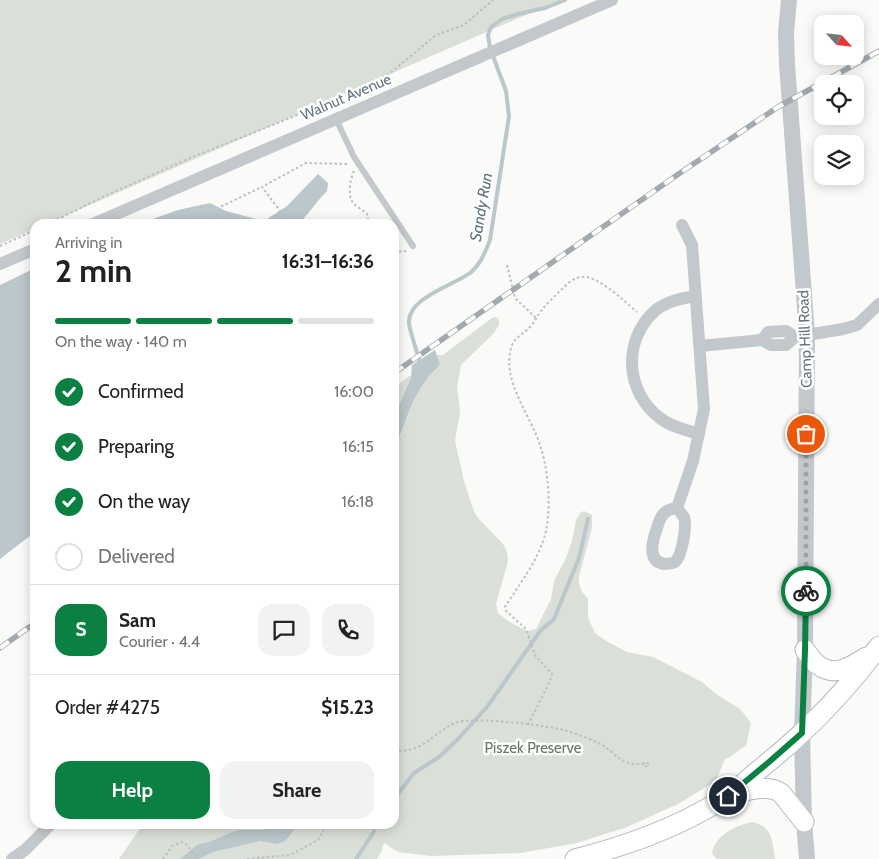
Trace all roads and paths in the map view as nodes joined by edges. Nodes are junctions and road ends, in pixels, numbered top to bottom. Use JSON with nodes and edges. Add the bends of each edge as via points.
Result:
{"nodes":[{"id":1,"x":494,"y":0,"type":"edge"},
{"id":2,"x":612,"y":0,"type":"edge"},
{"id":3,"x":789,"y":0,"type":"edge"},
{"id":4,"x":336,"y":119,"type":"junction"},
{"id":5,"x":357,"y":162,"type":"junction"},
{"id":6,"x":262,"y":187,"type":"junction"},
{"id":7,"x":58,"y":219,"type":"edge"},
{"id":8,"x":105,"y":219,"type":"edge"},
{"id":9,"x":213,"y":219,"type":"edge"},
{"id":10,"x":286,"y":219,"type":"edge"},
{"id":11,"x":368,"y":219,"type":"edge"},
{"id":12,"x":395,"y":219,"type":"edge"},
{"id":13,"x":399,"y":225,"type":"edge"},
{"id":14,"x":682,"y":225,"type":"dead end"},
{"id":15,"x":30,"y":232,"type":"edge"},
{"id":16,"x":0,"y":246,"type":"edge"},
{"id":17,"x":413,"y":246,"type":"joint"},
{"id":18,"x":30,"y":251,"type":"edge"},
{"id":19,"x":399,"y":252,"type":"edge"},
{"id":20,"x":0,"y":264,"type":"edge"},
{"id":21,"x":507,"y":265,"type":"dead end"},
{"id":22,"x":696,"y":296,"type":"junction"},
{"id":23,"x":879,"y":304,"type":"edge"},
{"id":24,"x":536,"y":318,"type":"junction"},
{"id":25,"x":646,"y":321,"type":"junction"},
{"id":26,"x":801,"y":336,"type":"junction"},
{"id":27,"x":700,"y":346,"type":"junction"},
{"id":28,"x":699,"y":434,"type":"junction"},
{"id":29,"x":677,"y":508,"type":"dead end"},
{"id":30,"x":877,"y":648,"type":"edge"},
{"id":31,"x":805,"y":650,"type":"junction"},
{"id":32,"x":528,"y":725,"type":"junction"},
{"id":33,"x":802,"y":733,"type":"junction"},
{"id":34,"x":399,"y":751,"type":"edge"},
{"id":35,"x":642,"y":764,"type":"dead end"},
{"id":36,"x":728,"y":796,"type":"junction"},
{"id":37,"x":804,"y":822,"type":"junction"},
{"id":38,"x":46,"y":829,"type":"edge"},
{"id":39,"x":324,"y":829,"type":"edge"},
{"id":40,"x":12,"y":859,"type":"edge"},
{"id":41,"x":163,"y":859,"type":"edge"},
{"id":42,"x":198,"y":859,"type":"edge"},
{"id":43,"x":247,"y":859,"type":"edge"},
{"id":44,"x":576,"y":859,"type":"edge"},
{"id":45,"x":807,"y":859,"type":"edge"}],
"edges":[{"from":1,"to":7,"type":"path","via":[[464,25],[436,35],[389,74],[190,158]]},
{"from":2,"to":4,"type":"street","name":"Walnut Avenue"},
{"from":3,"to":26,"type":"street","name":"Camp Hill Road","via":[[787,64]]},
{"from":4,"to":5,"type":"lane"},
{"from":4,"to":8,"type":"street","name":"Walnut Avenue"},
{"from":5,"to":6,"type":"path","via":[[306,163]]},
{"from":5,"to":11,"type":"path","via":[[351,176],[350,197]]},
{"from":5,"to":12,"type":"lane"},
{"from":6,"to":9,"type":"path","via":[[222,206]]},
{"from":6,"to":10,"type":"path"},
{"from":13,"to":17,"type":"lane"},
{"from":14,"to":22,"type":"street","via":[[692,246]]},
{"from":15,"to":16,"type":"path"},
{"from":17,"to":19,"type":"path"},
{"from":18,"to":20,"type":"street"},
{"from":21,"to":24,"type":"path","via":[[515,298]]},
{"from":22,"to":25,"type":"street","via":[[670,302],[657,309]]},
{"from":22,"to":27,"type":"street"},
{"from":23,"to":26,"type":"street","via":[[857,324]]},
{"from":24,"to":25,"type":"path","via":[[565,286],[583,276],[612,291]]},
{"from":24,"to":32,"type":"path","via":[[516,338],[510,362],[516,392],[543,457],[548,518],[541,549],[505,607],[526,629],[538,660],[551,671],[552,677]]},
{"from":25,"to":28,"type":"street","via":[[635,341],[631,367],[641,398],[661,419]]},
{"from":26,"to":27,"type":"street","via":[[786,345],[771,345],[762,340]]},
{"from":26,"to":31,"type":"street","name":"Camp Hill Road"},
{"from":27,"to":28,"type":"street","via":[[704,408]]},
{"from":28,"to":29,"type":"street"},
{"from":30,"to":31,"type":"main road","via":[[848,668],[833,671],[818,666]]},
{"from":30,"to":33,"type":"main road","via":[[837,699]]},
{"from":31,"to":33,"type":"street","name":"Camp Hill Road"},
{"from":32,"to":34,"type":"path","via":[[461,721],[444,728],[420,746]]},
{"from":32,"to":35,"type":"path","via":[[577,734],[601,744],[622,761]]},
{"from":33,"to":36,"type":"main road"},
{"from":33,"to":37,"type":"street","name":"Camp Hill Road"},
{"from":36,"to":37,"type":"main road","via":[[756,788],[776,790]]},
{"from":36,"to":44,"type":"main road","via":[[684,820],[632,842]]},
{"from":37,"to":45,"type":"street","name":"Camp Hill Road"},
{"from":38,"to":40,"type":"street"},
{"from":39,"to":43,"type":"path","via":[[318,840],[290,855]]},
{"from":41,"to":42,"type":"path","via":[[172,846],[182,842]]}]}
